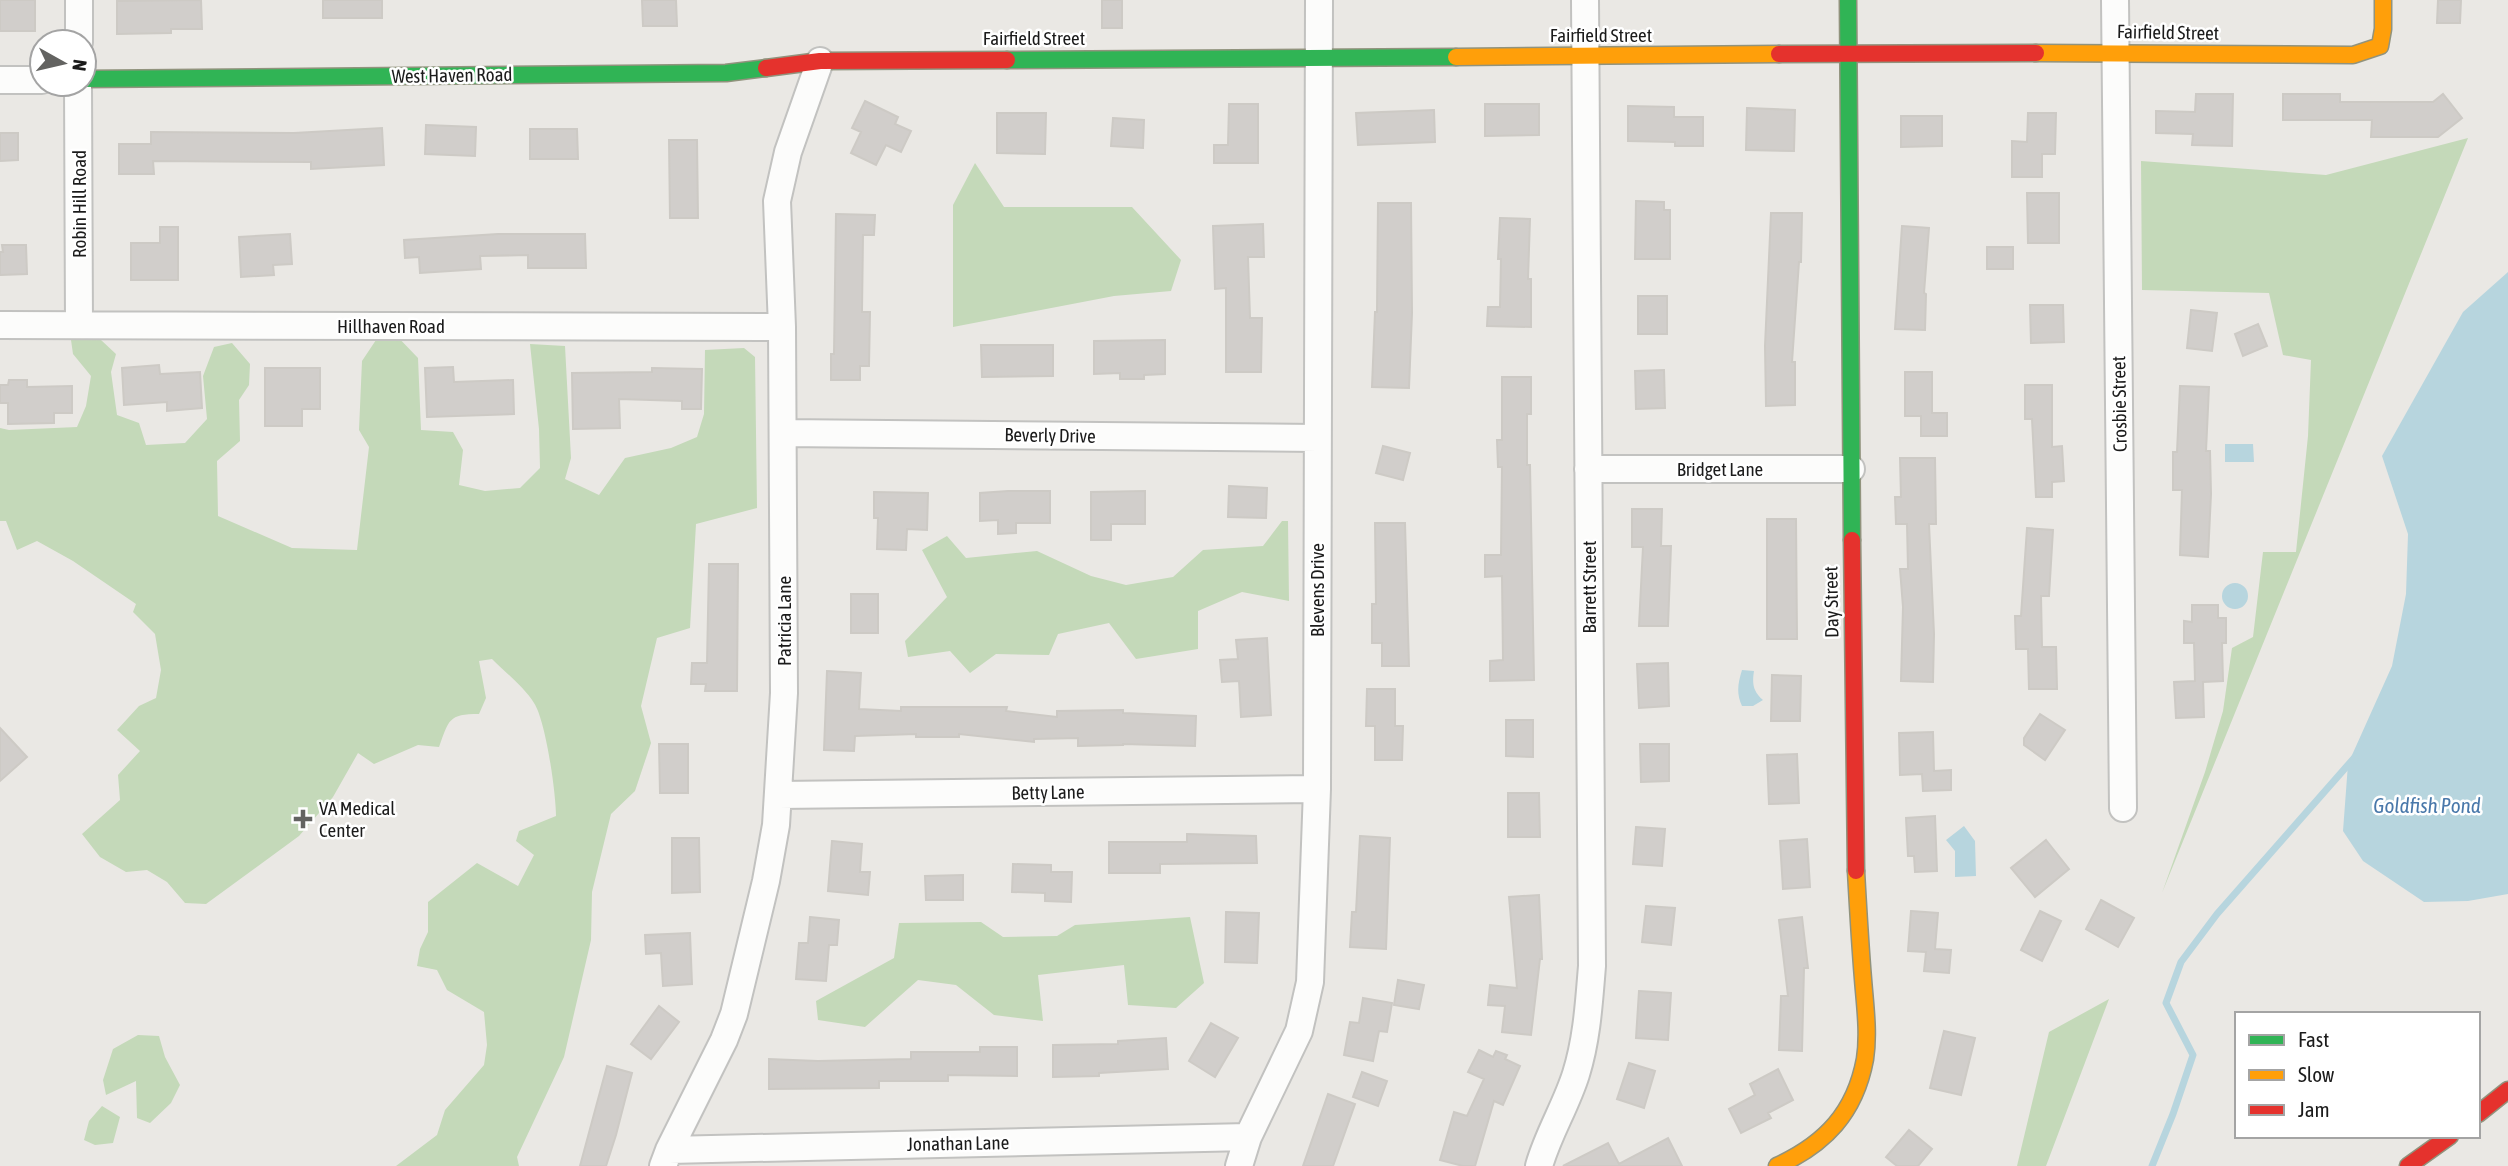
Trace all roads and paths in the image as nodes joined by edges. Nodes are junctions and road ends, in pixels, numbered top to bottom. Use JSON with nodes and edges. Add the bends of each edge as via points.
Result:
{"nodes":[{"id":1,"x":79,"y":0,"type":"edge"},
{"id":2,"x":1319,"y":0,"type":"edge"},
{"id":3,"x":1585,"y":0,"type":"edge"},
{"id":4,"x":1848,"y":0,"type":"edge"},
{"id":5,"x":2115,"y":0,"type":"edge"},
{"id":6,"x":2383,"y":0,"type":"edge"},
{"id":7,"x":79,"y":28,"type":"edge"},
{"id":8,"x":2115,"y":52,"type":"junction"},
{"id":9,"x":1849,"y":54,"type":"junction"},
{"id":10,"x":1586,"y":56,"type":"junction"},
{"id":11,"x":1319,"y":58,"type":"junction"},
{"id":12,"x":820,"y":61,"type":"junction"},
{"id":13,"x":98,"y":79,"type":"edge"},
{"id":14,"x":0,"y":80,"type":"edge"},
{"id":15,"x":28,"y":80,"type":"edge"},
{"id":16,"x":78,"y":98,"type":"edge"},
{"id":17,"x":0,"y":325,"type":"edge"},
{"id":18,"x":79,"y":325,"type":"junction"},
{"id":19,"x":782,"y":327,"type":"junction"},
{"id":20,"x":783,"y":433,"type":"junction"},
{"id":21,"x":1317,"y":438,"type":"junction"},
{"id":22,"x":1588,"y":469,"type":"junction"},
{"id":23,"x":1851,"y":470,"type":"junction"},
{"id":24,"x":1317,"y":789,"type":"junction"},
{"id":25,"x":779,"y":795,"type":"junction"},
{"id":26,"x":2123,"y":808,"type":"dead end"},
{"id":27,"x":2508,"y":1090,"type":"edge"},
{"id":28,"x":2480,"y":1112,"type":"edge"},
{"id":29,"x":1248,"y":1137,"type":"junction"},
{"id":30,"x":2447,"y":1138,"type":"edge"},
{"id":31,"x":666,"y":1158,"type":"edge"},
{"id":32,"x":1239,"y":1166,"type":"edge"},
{"id":33,"x":1539,"y":1166,"type":"edge"},
{"id":34,"x":1777,"y":1166,"type":"edge"},
{"id":35,"x":2408,"y":1166,"type":"edge"}],
"edges":[{"from":1,"to":7,"type":"street"},
{"from":2,"to":11,"type":"street","name":"Blevens Drive"},
{"from":3,"to":10,"type":"street","name":"Barrett Street"},
{"from":4,"to":9,"type":"main road","name":"Day Street"},
{"from":5,"to":8,"type":"street","name":"Crosbie Street"},
{"from":6,"to":8,"type":"main road","name":"Fairfield Street","via":[[2380,46],[2353,55]]},
{"from":8,"to":9,"type":"main road","name":"Fairfield Street"},
{"from":8,"to":26,"type":"street","name":"Crosbie Street"},
{"from":9,"to":10,"type":"main road","name":"Fairfield Street"},
{"from":9,"to":23,"type":"main road","name":"Day Street"},
{"from":10,"to":11,"type":"main road","name":"Fairfield Street"},
{"from":10,"to":22,"type":"street","name":"Barrett Street"},
{"from":11,"to":12,"type":"main road","name":"Fairfield Street"},
{"from":11,"to":21,"type":"street","name":"Blevens Drive"},
{"from":12,"to":13,"type":"main road","name":"West Haven Road","via":[[726,73]]},
{"from":12,"to":19,"type":"street","name":"Patricia Lane","via":[[788,152],[777,201]]},
{"from":14,"to":15,"type":"street"},
{"from":16,"to":18,"type":"street","name":"Robin Hill Road"},
{"from":17,"to":18,"type":"street","name":"Hillhaven Road"},
{"from":18,"to":19,"type":"street","name":"Hillhaven Road"},
{"from":19,"to":20,"type":"street","name":"Patricia Lane"},
{"from":20,"to":21,"type":"street","name":"Beverly Drive"},
{"from":20,"to":25,"type":"street","name":"Patricia Lane","via":[[784,693]]},
{"from":21,"to":24,"type":"street","name":"Blevens Drive"},
{"from":22,"to":23,"type":"street","name":"Bridget Lane"},
{"from":22,"to":33,"type":"street","name":"Barrett Street","via":[[1592,966],[1588,1021],[1576,1074]]},
{"from":23,"to":34,"type":"main road","name":"Day Street","via":[[1854,848],[1866,1025],[1864,1059],[1852,1101],[1830,1133],[1804,1154]]},
{"from":24,"to":25,"type":"street","name":"Betty Lane"},
{"from":24,"to":29,"type":"street","name":"Blevens Drive","via":[[1307,1000],[1299,1031]]},
{"from":25,"to":31,"type":"street","name":"Patricia Lane","via":[[766,881],[734,1014]]},
{"from":27,"to":28,"type":"main road"},
{"from":29,"to":31,"type":"street","name":"Jonathan Lane"},
{"from":29,"to":32,"type":"street","name":"Blevens Drive"},
{"from":30,"to":35,"type":"main road"}]}
